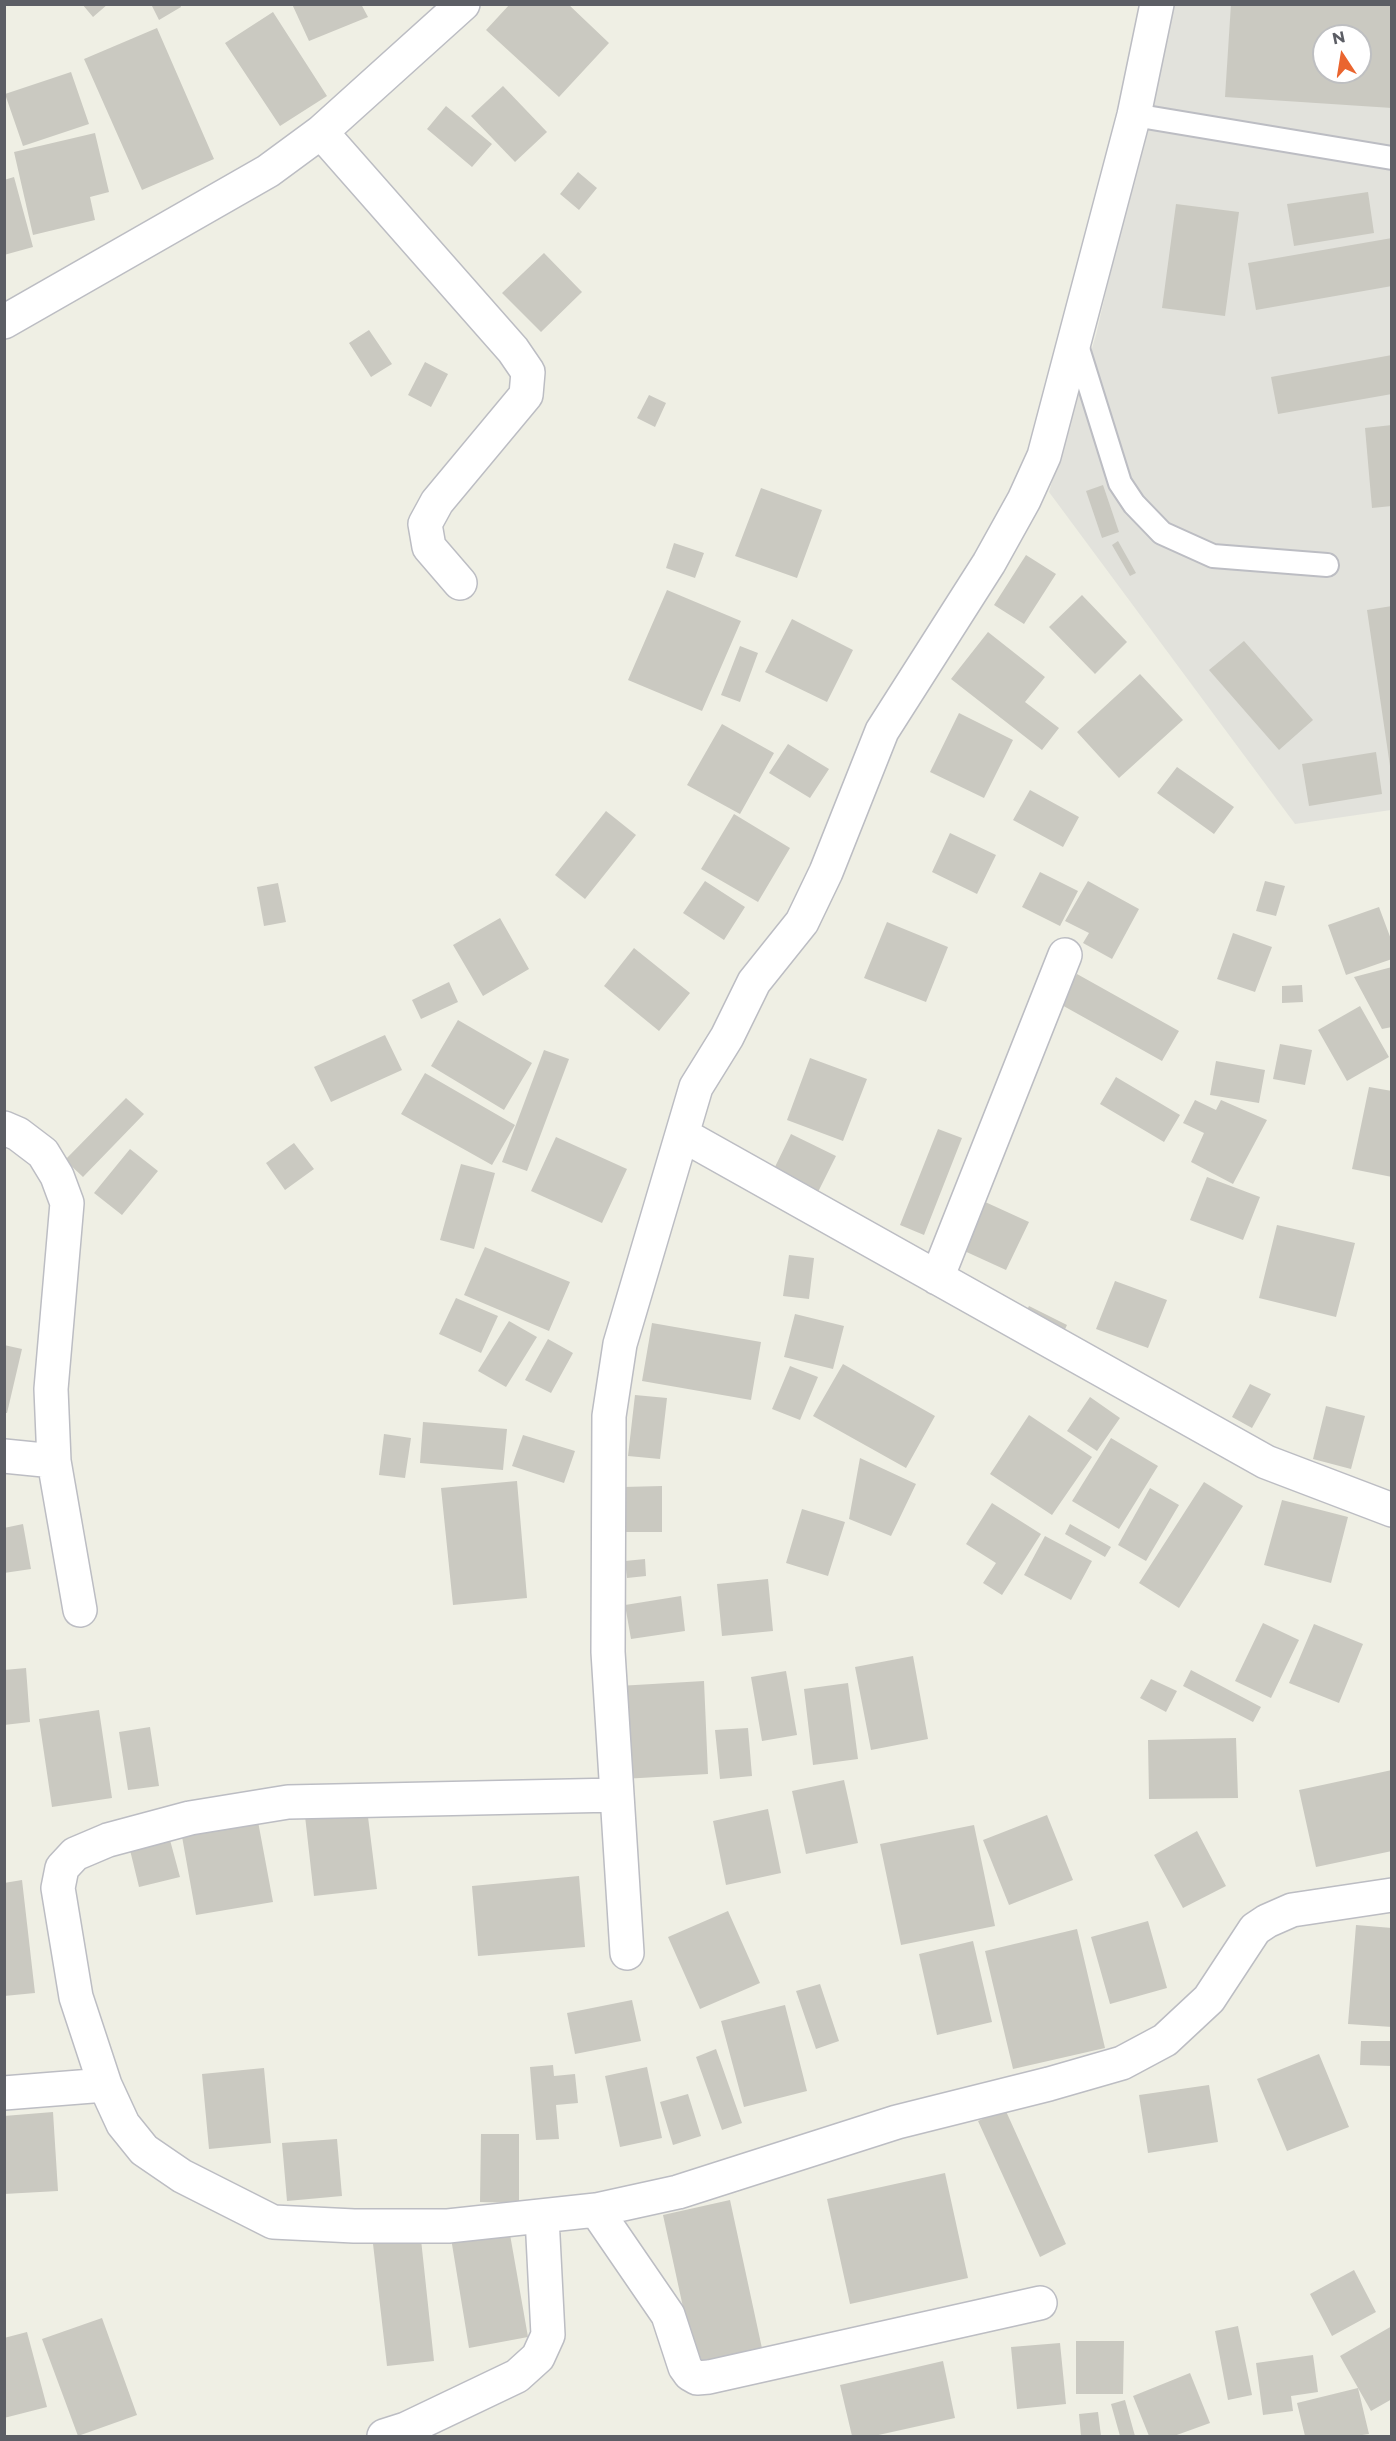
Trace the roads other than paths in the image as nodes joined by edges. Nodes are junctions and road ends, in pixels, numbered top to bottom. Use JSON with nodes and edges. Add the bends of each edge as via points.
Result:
{"nodes":[{"id":1,"x":463,"y":4,"type":"edge"},
{"id":2,"x":1157,"y":4,"type":"edge"},
{"id":3,"x":1134,"y":115,"type":"junction"},
{"id":4,"x":321,"y":132,"type":"junction"},
{"id":5,"x":1392,"y":158,"type":"edge"},
{"id":6,"x":4,"y":322,"type":"edge"},
{"id":7,"x":1075,"y":338,"type":"junction"},
{"id":8,"x":1327,"y":565,"type":"dead end"},
{"id":9,"x":460,"y":584,"type":"dead end"},
{"id":10,"x":1065,"y":955,"type":"dead end"},
{"id":11,"x":4,"y":1128,"type":"edge"},
{"id":12,"x":683,"y":1135,"type":"junction"},
{"id":13,"x":937,"y":1278,"type":"junction"},
{"id":14,"x":4,"y":1456,"type":"edge"},
{"id":15,"x":54,"y":1461,"type":"junction"},
{"id":16,"x":1392,"y":1510,"type":"edge"},
{"id":17,"x":80,"y":1610,"type":"dead end"},
{"id":18,"x":617,"y":1795,"type":"junction"},
{"id":19,"x":1392,"y":1895,"type":"edge"},
{"id":20,"x":627,"y":1953,"type":"dead end"},
{"id":21,"x":105,"y":2085,"type":"junction"},
{"id":22,"x":4,"y":2093,"type":"edge"},
{"id":23,"x":596,"y":2210,"type":"junction"},
{"id":24,"x":542,"y":2217,"type":"junction"},
{"id":25,"x":1040,"y":2303,"type":"dead end"},
{"id":26,"x":384,"y":2436,"type":"edge"}],
"edges":[{"from":1,"to":4,"type":"street"},
{"from":2,"to":3,"type":"street"},
{"from":3,"to":5,"type":"lane"},
{"from":3,"to":7,"type":"street"},
{"from":4,"to":6,"type":"street","via":[[268,171]]},
{"from":4,"to":9,"type":"street","via":[[513,350],[528,372],[526,395],[437,502],[425,524],[429,548]]},
{"from":7,"to":8,"type":"lane","via":[[1120,483],[1162,533],[1213,556]]},
{"from":7,"to":12,"type":"street","via":[[1044,456],[1024,500],[989,563],[882,731],[802,922],[754,982],[696,1087]]},
{"from":10,"to":13,"type":"street"},
{"from":11,"to":15,"type":"street","via":[[43,1153],[67,1203],[51,1389]]},
{"from":12,"to":13,"type":"street"},
{"from":12,"to":18,"type":"street","via":[[620,1344],[609,1416],[608,1652]]},
{"from":13,"to":16,"type":"street","via":[[1266,1462]]},
{"from":14,"to":15,"type":"street"},
{"from":15,"to":17,"type":"street"},
{"from":18,"to":20,"type":"street"},
{"from":18,"to":21,"type":"street","via":[[288,1802],[190,1818],[108,1840],[75,1854],[62,1868],[58,1888],[76,1997]]},
{"from":19,"to":23,"type":"street","via":[[1292,1910],[1267,1921],[1255,1929],[1209,1999],[1165,2040],[1122,2063],[897,2122],[678,2192]]},
{"from":21,"to":22,"type":"street"},
{"from":21,"to":24,"type":"street","via":[[123,2124],[144,2150],[182,2176],[273,2222],[448,2226]]},
{"from":23,"to":24,"type":"street"},
{"from":23,"to":25,"type":"street","via":[[668,2315],[685,2367],[696,2378]]},
{"from":24,"to":26,"type":"street","via":[[548,2335],[537,2357],[517,2376]]}]}
